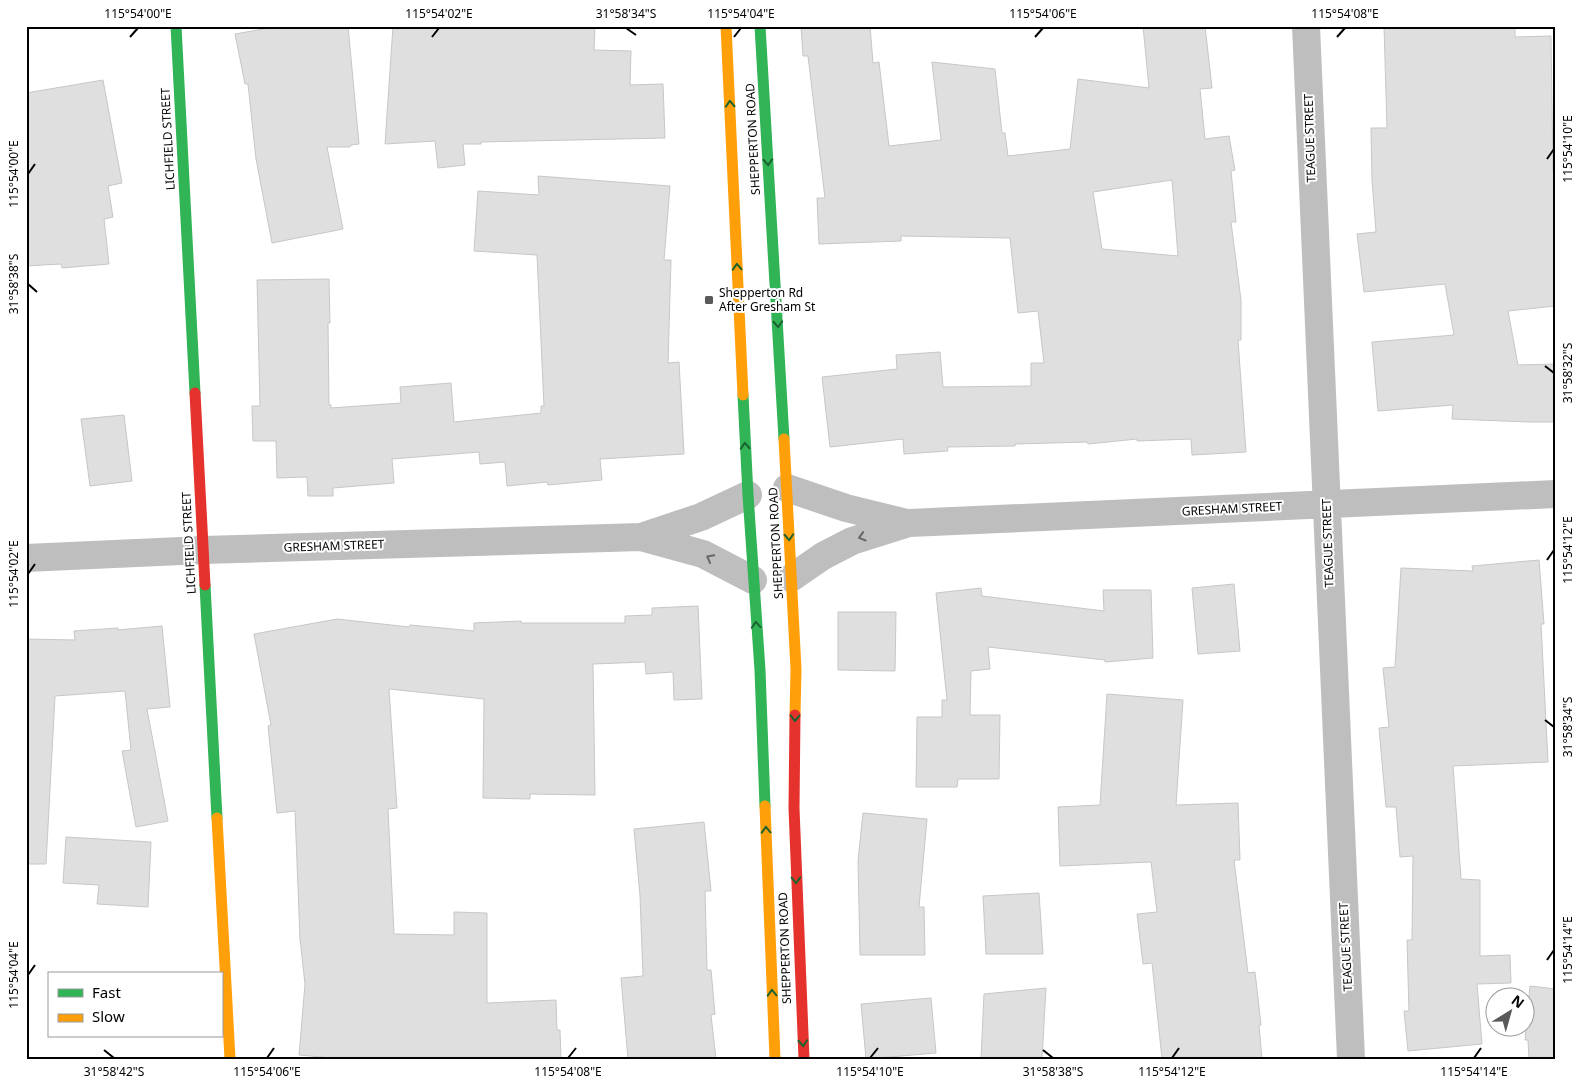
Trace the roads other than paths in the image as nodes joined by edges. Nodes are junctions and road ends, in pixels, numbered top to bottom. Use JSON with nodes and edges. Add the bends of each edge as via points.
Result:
{"nodes":[{"id":1,"x":176,"y":26,"type":"edge"},
{"id":2,"x":726,"y":26,"type":"edge"},
{"id":3,"x":760,"y":26,"type":"edge"},
{"id":4,"x":1306,"y":26,"type":"edge"},
{"id":5,"x":787,"y":488,"type":"junction"},
{"id":6,"x":1556,"y":494,"type":"edge"},
{"id":7,"x":748,"y":495,"type":"junction"},
{"id":8,"x":1326,"y":505,"type":"junction"},
{"id":9,"x":909,"y":524,"type":"junction"},
{"id":10,"x":642,"y":537,"type":"junction"},
{"id":11,"x":203,"y":550,"type":"junction"},
{"id":12,"x":26,"y":558,"type":"edge"},
{"id":13,"x":792,"y":578,"type":"junction"},
{"id":14,"x":753,"y":580,"type":"junction"},
{"id":15,"x":230,"y":1059,"type":"edge"},
{"id":16,"x":775,"y":1059,"type":"edge"},
{"id":17,"x":804,"y":1059,"type":"edge"},
{"id":18,"x":1351,"y":1059,"type":"edge"}],
"edges":[{"from":1,"to":11,"type":"main road","name":"LICHFIELD STREET"},
{"from":7,"to":2,"type":"main road","name":"SHEPPERTON ROAD","one_way":true},
{"from":3,"to":5,"type":"main road","name":"SHEPPERTON ROAD","one_way":true},
{"from":4,"to":8,"type":"street","name":"TEAGUE STREET"},
{"from":5,"to":9,"type":"street","name":"GRESHAM STREET"},
{"from":5,"to":13,"type":"main road","name":"SHEPPERTON ROAD","one_way":true},
{"from":6,"to":8,"type":"street","name":"GRESHAM STREET"},
{"from":7,"to":10,"type":"street","name":"GRESHAM STREET","via":[[702,517]]},
{"from":7,"to":14,"type":"main road","name":"SHEPPERTON ROAD"},
{"from":8,"to":9,"type":"street","name":"GRESHAM STREET"},
{"from":8,"to":18,"type":"street","name":"TEAGUE STREET"},
{"from":9,"to":13,"type":"street","name":"GRESHAM STREET","one_way":true,"via":[[852,540]]},
{"from":10,"to":11,"type":"street","name":"GRESHAM STREET"},
{"from":14,"to":10,"type":"street","name":"GRESHAM STREET","one_way":true,"via":[[703,554]]},
{"from":11,"to":12,"type":"street","name":"GRESHAM STREET"},
{"from":11,"to":15,"type":"main road","name":"LICHFIELD STREET"},
{"from":13,"to":17,"type":"main road","name":"SHEPPERTON ROAD","one_way":true,"via":[[796,669],[794,808]]},
{"from":16,"to":14,"type":"main road","name":"SHEPPERTON ROAD","one_way":true,"via":[[760,670]]}]}
